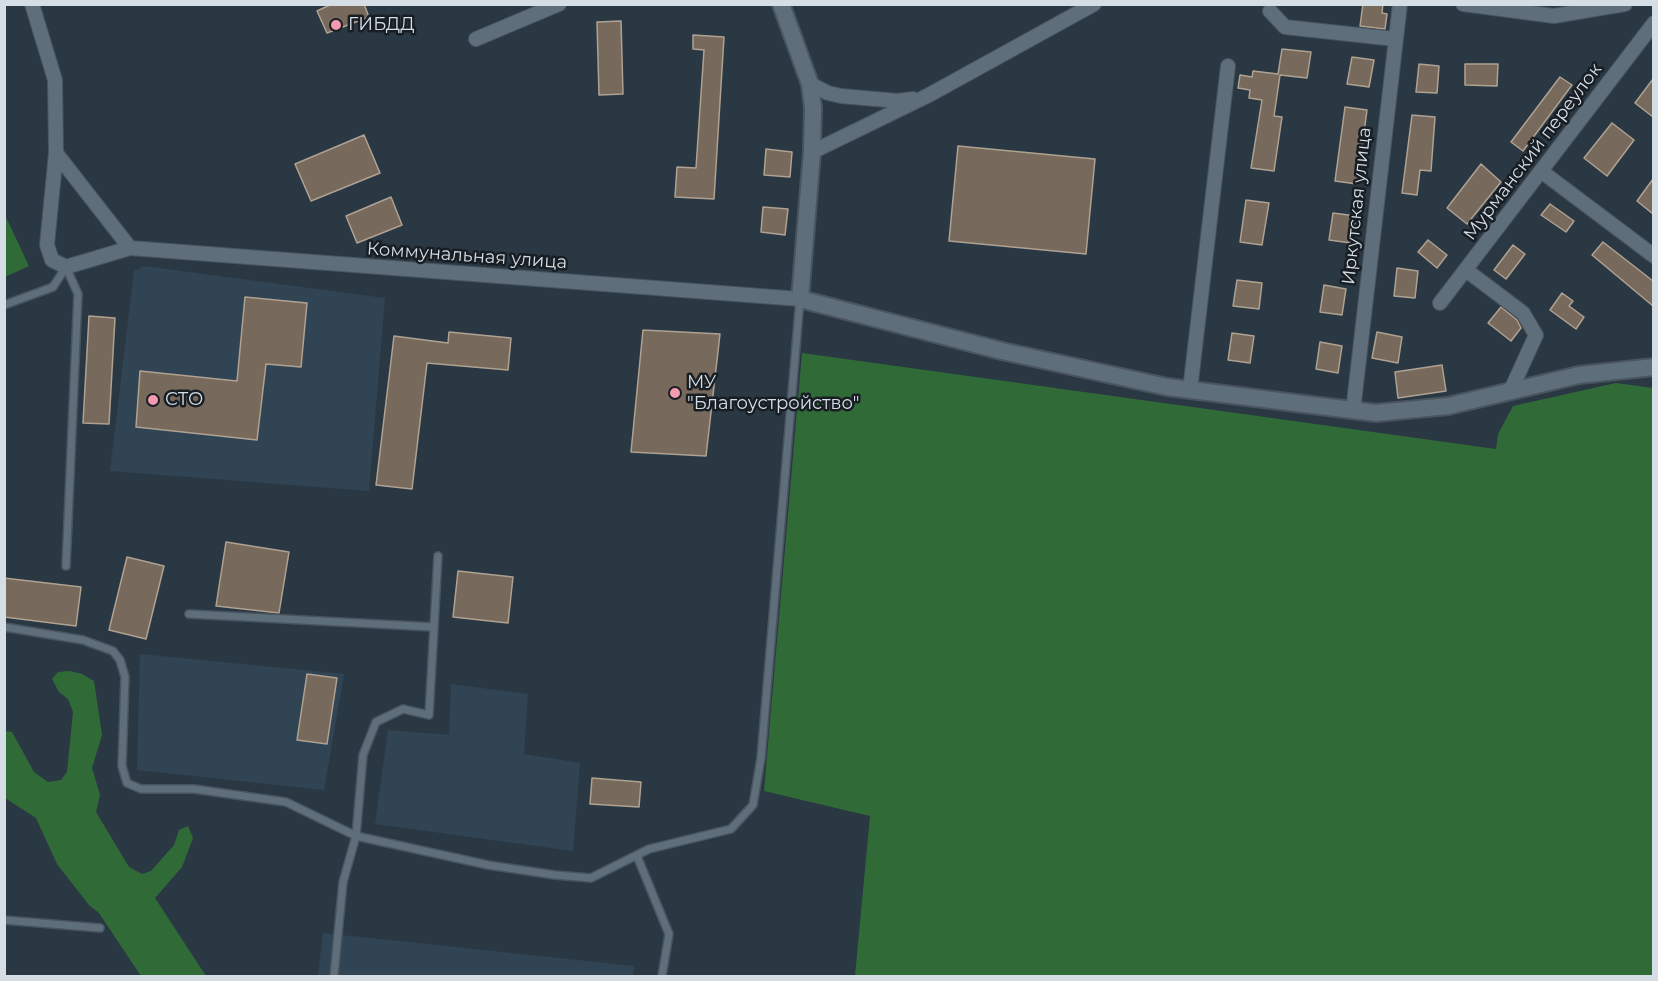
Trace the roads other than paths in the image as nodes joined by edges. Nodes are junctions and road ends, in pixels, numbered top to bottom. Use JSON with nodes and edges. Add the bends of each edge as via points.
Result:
{"nodes":[{"id":1,"x":33,"y":4,"type":"edge"},
{"id":2,"x":559,"y":4,"type":"edge"},
{"id":3,"x":781,"y":4,"type":"edge"},
{"id":4,"x":1094,"y":4,"type":"edge"},
{"id":5,"x":1400,"y":4,"type":"edge"},
{"id":6,"x":1463,"y":4,"type":"edge"},
{"id":7,"x":1625,"y":4,"type":"edge"},
{"id":8,"x":1270,"y":11,"type":"dead end"},
{"id":9,"x":1653,"y":22,"type":"edge"},
{"id":10,"x":1649,"y":38,"type":"edge"},
{"id":11,"x":476,"y":39,"type":"dead end"},
{"id":12,"x":1395,"y":39,"type":"junction"},
{"id":13,"x":1228,"y":66,"type":"dead end"},
{"id":14,"x":810,"y":84,"type":"junction"},
{"id":15,"x":929,"y":95,"type":"junction"},
{"id":16,"x":812,"y":152,"type":"junction"},
{"id":17,"x":56,"y":153,"type":"junction"},
{"id":18,"x":1541,"y":171,"type":"junction"},
{"id":19,"x":130,"y":248,"type":"junction"},
{"id":20,"x":1652,"y":252,"type":"edge"},
{"id":21,"x":66,"y":267,"type":"junction"},
{"id":22,"x":1466,"y":270,"type":"junction"},
{"id":23,"x":800,"y":299,"type":"junction"},
{"id":24,"x":1440,"y":303,"type":"dead end"},
{"id":25,"x":4,"y":305,"type":"edge"},
{"id":26,"x":1653,"y":367,"type":"edge"},
{"id":27,"x":1190,"y":390,"type":"junction"},
{"id":28,"x":1510,"y":392,"type":"junction"},
{"id":29,"x":1353,"y":411,"type":"junction"},
{"id":30,"x":438,"y":556,"type":"dead end"},
{"id":31,"x":66,"y":566,"type":"dead end"},
{"id":32,"x":189,"y":614,"type":"dead end"},
{"id":33,"x":4,"y":627,"type":"edge"},
{"id":34,"x":434,"y":627,"type":"junction"},
{"id":35,"x":356,"y":836,"type":"junction"},
{"id":36,"x":637,"y":856,"type":"junction"},
{"id":37,"x":4,"y":920,"type":"edge"},
{"id":38,"x":100,"y":928,"type":"dead end"},
{"id":39,"x":334,"y":976,"type":"edge"},
{"id":40,"x":662,"y":976,"type":"edge"}],
"edges":[{"from":1,"to":17,"type":"street","via":[[56,80]]},
{"from":2,"to":11,"type":"street"},
{"from":3,"to":14,"type":"street"},
{"from":4,"to":15,"type":"street"},
{"from":5,"to":12,"type":"street","name":"Иркутская улица"},
{"from":6,"to":7,"type":"street","via":[[1554,16]]},
{"from":8,"to":12,"type":"street","via":[[1285,27]]},
{"from":9,"to":10,"type":"street","name":"Мурманский переулок"},
{"from":10,"to":18,"type":"street","name":"Мурманский переулок"},
{"from":12,"to":29,"type":"street","name":"Иркутская улица"},
{"from":13,"to":27,"type":"street"},
{"from":14,"to":15,"type":"street","via":[[841,96],[898,101]]},
{"from":14,"to":16,"type":"street"},
{"from":15,"to":16,"type":"street"},
{"from":16,"to":23,"type":"street"},
{"from":17,"to":19,"type":"street"},
{"from":17,"to":21,"type":"street","via":[[47,244],[52,260]]},
{"from":18,"to":20,"type":"street"},
{"from":18,"to":22,"type":"street","name":"Мурманский переулок"},
{"from":19,"to":21,"type":"street"},
{"from":19,"to":23,"type":"street","name":"Коммунальная улица"},
{"from":21,"to":25,"type":"lane","via":[[52,287]]},
{"from":21,"to":31,"type":"lane","via":[[78,294]]},
{"from":22,"to":24,"type":"street","name":"Мурманский переулок"},
{"from":22,"to":28,"type":"street","via":[[1523,313],[1536,335]]},
{"from":23,"to":27,"type":"street","via":[[1002,351]]},
{"from":23,"to":36,"type":"lane","via":[[761,758],[753,805],[731,830],[649,849]]},
{"from":26,"to":28,"type":"street","via":[[1580,375]]},
{"from":27,"to":29,"type":"street"},
{"from":28,"to":29,"type":"street","via":[[1398,413]]},
{"from":30,"to":34,"type":"lane"},
{"from":32,"to":34,"type":"lane"},
{"from":33,"to":35,"type":"lane","via":[[83,640],[113,651],[125,677],[122,766],[127,783],[141,789],[194,789],[286,802]]},
{"from":34,"to":35,"type":"lane","via":[[429,715],[403,710],[376,722],[363,754]]},
{"from":35,"to":36,"type":"lane","via":[[488,865],[591,878]]},
{"from":35,"to":39,"type":"lane","via":[[343,882]]},
{"from":36,"to":40,"type":"lane","via":[[669,933]]},
{"from":37,"to":38,"type":"lane"}]}
